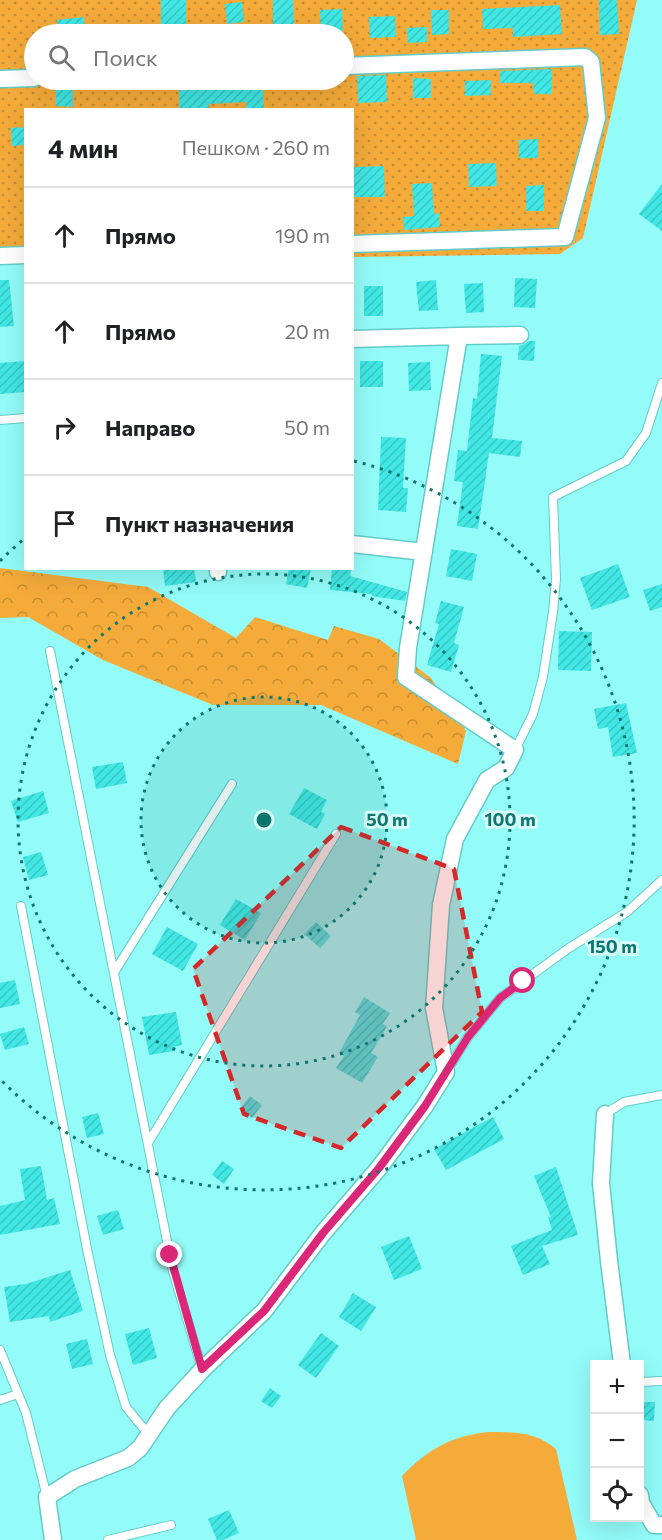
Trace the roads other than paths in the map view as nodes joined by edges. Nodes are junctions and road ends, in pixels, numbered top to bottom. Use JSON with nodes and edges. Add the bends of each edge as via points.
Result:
{"nodes":[{"id":1,"x":354,"y":66,"type":"edge"},
{"id":2,"x":24,"y":78,"type":"edge"},
{"id":3,"x":0,"y":79,"type":"edge"},
{"id":4,"x":354,"y":244,"type":"edge"},
{"id":5,"x":24,"y":255,"type":"edge"},
{"id":6,"x":0,"y":256,"type":"edge"},
{"id":7,"x":520,"y":335,"type":"dead end"},
{"id":8,"x":459,"y":336,"type":"junction"},
{"id":9,"x":354,"y":339,"type":"edge"},
{"id":10,"x":662,"y":383,"type":"edge"},
{"id":11,"x":24,"y":418,"type":"edge"},
{"id":12,"x":0,"y":420,"type":"edge"},
{"id":13,"x":354,"y":544,"type":"edge"},
{"id":14,"x":423,"y":552,"type":"junction"},
{"id":15,"x":50,"y":651,"type":"dead end"},
{"id":16,"x":515,"y":750,"type":"junction"},
{"id":17,"x":232,"y":784,"type":"dead end"},
{"id":18,"x":336,"y":834,"type":"dead end"},
{"id":19,"x":662,"y":880,"type":"edge"},
{"id":20,"x":21,"y":906,"type":"dead end"},
{"id":21,"x":115,"y":971,"type":"junction"},
{"id":22,"x":446,"y":1072,"type":"junction"},
{"id":23,"x":662,"y":1095,"type":"edge"},
{"id":24,"x":604,"y":1114,"type":"joint"},
{"id":25,"x":148,"y":1143,"type":"junction"},
{"id":26,"x":0,"y":1350,"type":"edge"},
{"id":27,"x":621,"y":1360,"type":"edge"},
{"id":28,"x":202,"y":1369,"type":"junction"},
{"id":29,"x":662,"y":1381,"type":"edge"},
{"id":30,"x":644,"y":1382,"type":"edge"},
{"id":31,"x":18,"y":1395,"type":"junction"},
{"id":32,"x":0,"y":1400,"type":"edge"},
{"id":33,"x":149,"y":1435,"type":"junction"},
{"id":34,"x":47,"y":1497,"type":"junction"},
{"id":35,"x":644,"y":1508,"type":"edge"},
{"id":36,"x":171,"y":1525,"type":"dead end"},
{"id":37,"x":662,"y":1525,"type":"edge"},
{"id":38,"x":53,"y":1540,"type":"edge"},
{"id":39,"x":108,"y":1540,"type":"edge"}],
"edges":[{"from":1,"to":4,"type":"street","via":[[585,57],[591,62],[597,118],[566,237]]},
{"from":2,"to":3,"type":"street"},
{"from":5,"to":6,"type":"street"},
{"from":7,"to":8,"type":"street"},
{"from":8,"to":9,"type":"street"},
{"from":8,"to":14,"type":"street"},
{"from":10,"to":16,"type":"lane","via":[[646,433],[627,461],[553,497],[553,612],[533,714]]},
{"from":11,"to":12,"type":"lane"},
{"from":13,"to":14,"type":"street"},
{"from":14,"to":16,"type":"street","via":[[406,677]]},
{"from":15,"to":21,"type":"lane"},
{"from":16,"to":22,"type":"street","via":[[506,768],[487,780],[455,839],[441,904],[434,1008]]},
{"from":17,"to":21,"type":"lane"},
{"from":18,"to":25,"type":"lane"},
{"from":19,"to":22,"type":"lane","via":[[627,912],[500,998]]},
{"from":20,"to":33,"type":"lane","via":[[110,1355],[126,1407]]},
{"from":21,"to":25,"type":"lane"},
{"from":22,"to":28,"type":"street","via":[[379,1168],[264,1311]]},
{"from":23,"to":24,"type":"lane","via":[[624,1102]]},
{"from":24,"to":27,"type":"street","via":[[601,1183]]},
{"from":25,"to":28,"type":"lane","via":[[173,1270]]},
{"from":26,"to":31,"type":"lane"},
{"from":28,"to":33,"type":"street"},
{"from":29,"to":30,"type":"lane"},
{"from":31,"to":32,"type":"lane"},
{"from":31,"to":34,"type":"lane"},
{"from":33,"to":34,"type":"street","via":[[128,1458],[75,1479]]},
{"from":34,"to":38,"type":"street"},
{"from":35,"to":37,"type":"street","via":[[654,1525]]},
{"from":36,"to":39,"type":"lane"}]}
